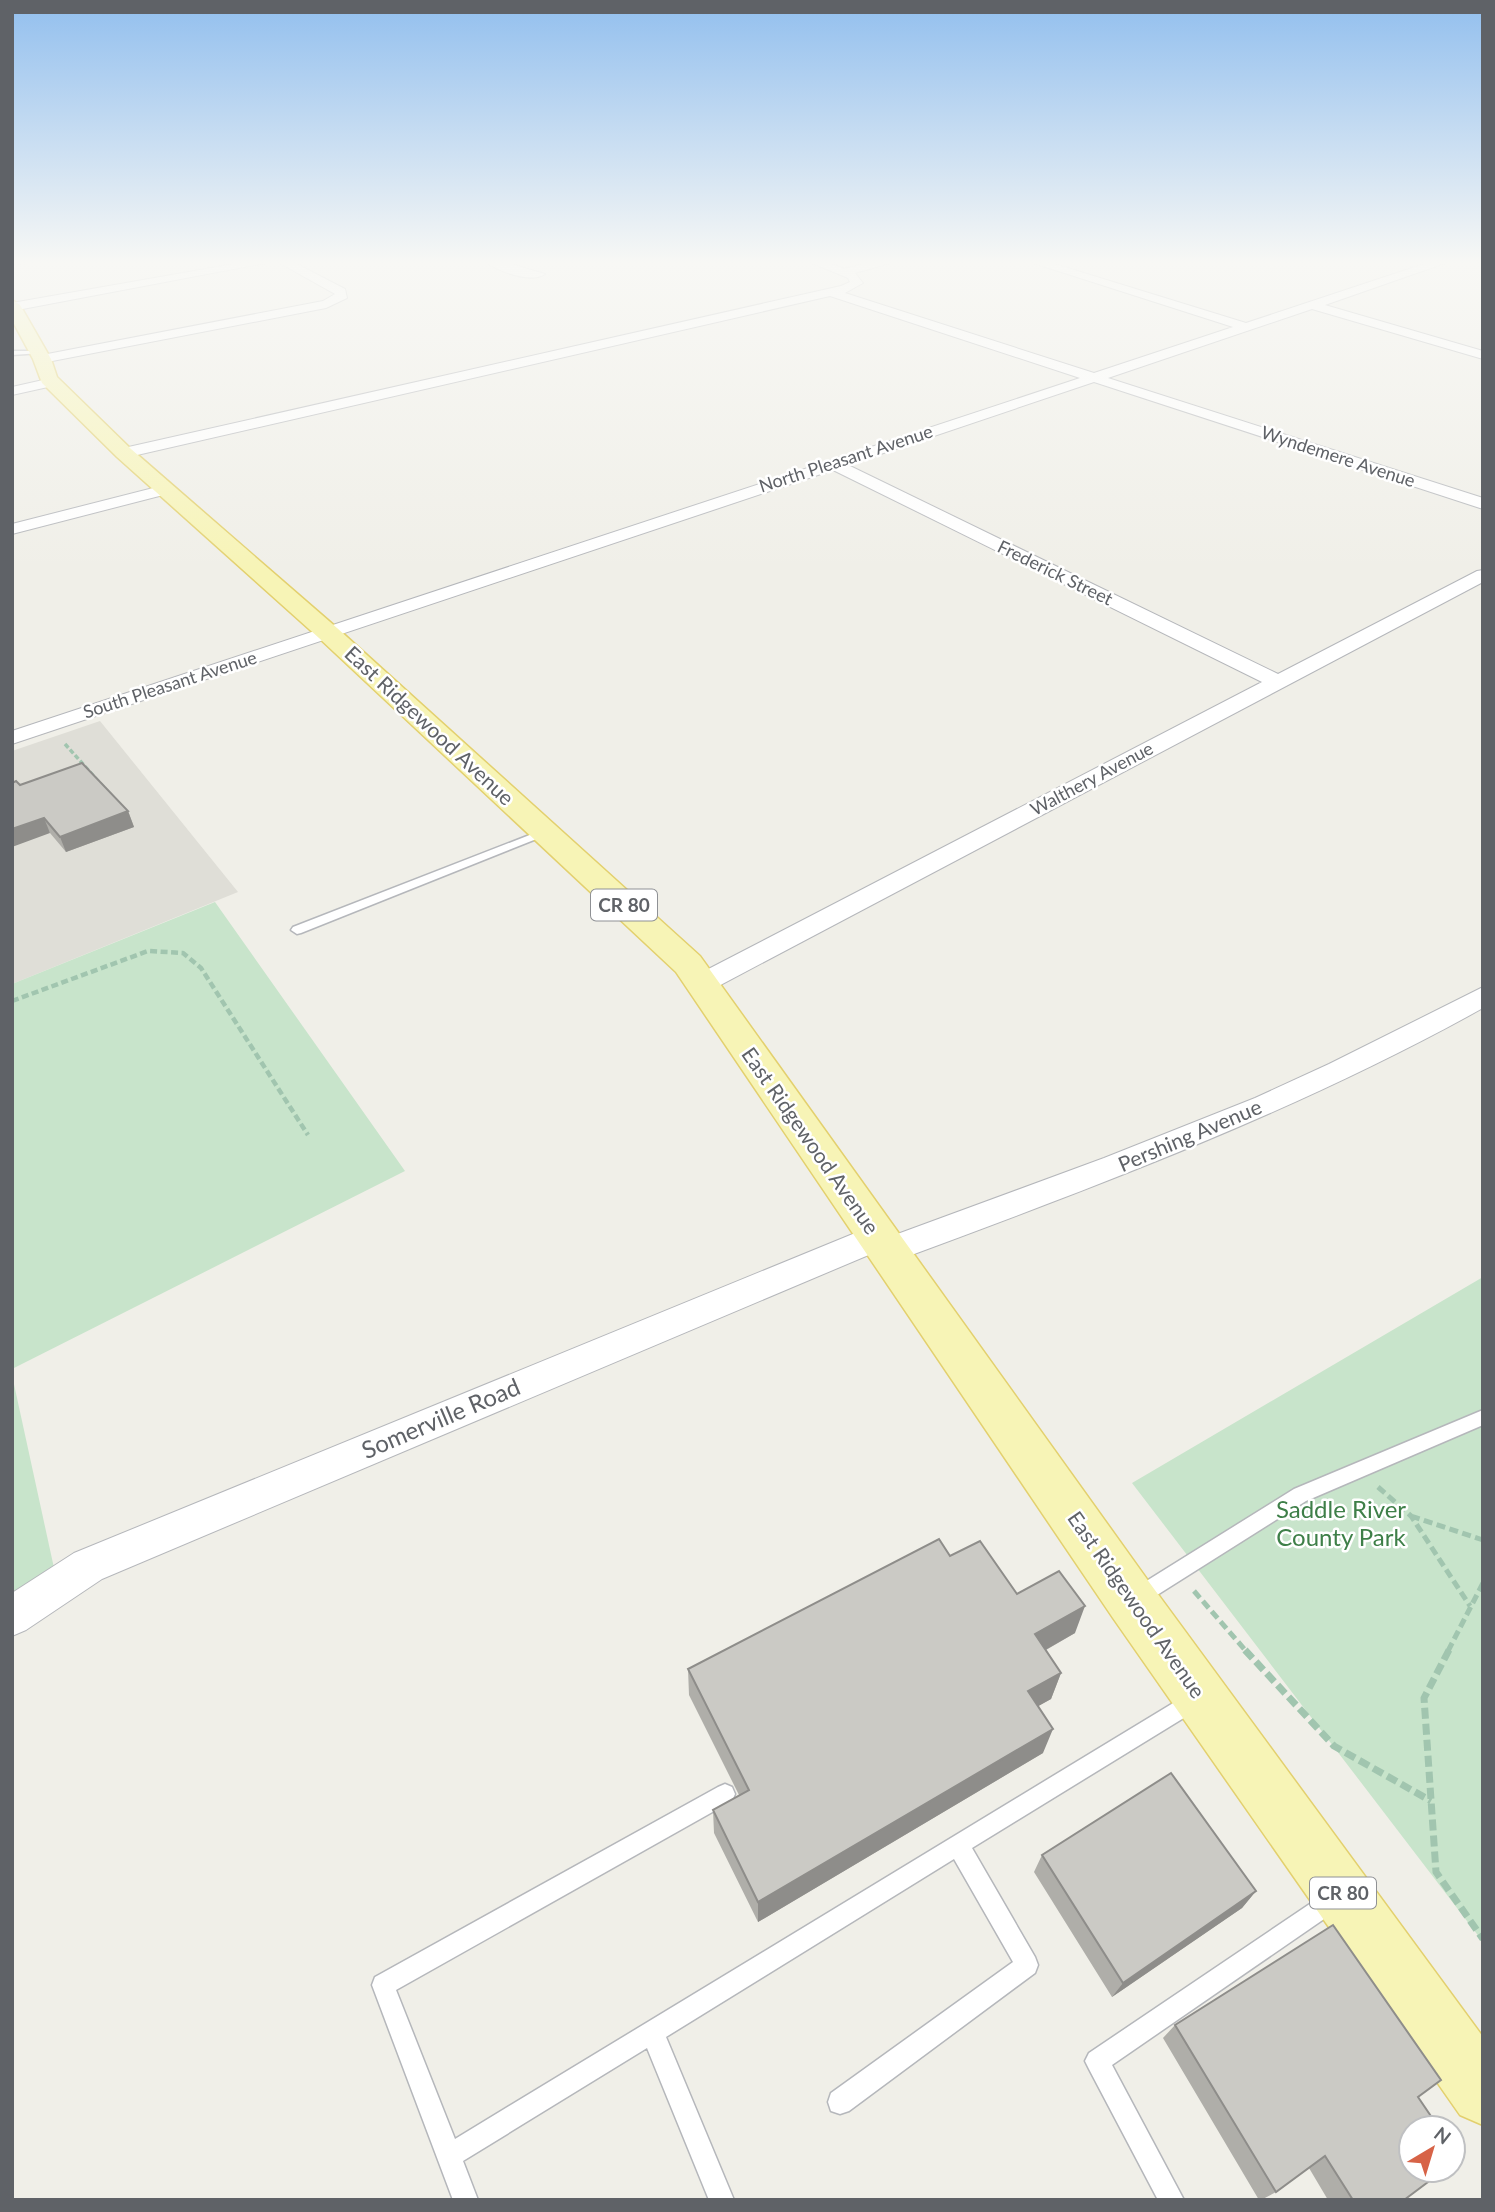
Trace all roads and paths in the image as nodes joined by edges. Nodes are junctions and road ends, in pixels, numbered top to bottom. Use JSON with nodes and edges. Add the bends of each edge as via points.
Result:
{"nodes":[{"id":1,"x":19,"y":364,"type":"edge"},
{"id":2,"x":48,"y":364,"type":"edge"},
{"id":3,"x":513,"y":364,"type":"edge"},
{"id":4,"x":1054,"y":364,"type":"edge"},
{"id":5,"x":1133,"y":364,"type":"edge"},
{"id":6,"x":1094,"y":377,"type":"junction"},
{"id":7,"x":12,"y":391,"type":"edge"},
{"id":8,"x":124,"y":453,"type":"junction"},
{"id":9,"x":833,"y":464,"type":"junction"},
{"id":10,"x":165,"y":490,"type":"junction"},
{"id":11,"x":1483,"y":504,"type":"edge"},
{"id":12,"x":12,"y":529,"type":"edge"},
{"id":13,"x":1483,"y":575,"type":"edge"},
{"id":14,"x":328,"y":632,"type":"junction"},
{"id":15,"x":1278,"y":682,"type":"junction"},
{"id":16,"x":57,"y":736,"type":"dead end"},
{"id":17,"x":12,"y":738,"type":"edge"},
{"id":18,"x":86,"y":765,"type":"junction"},
{"id":19,"x":74,"y":770,"type":"edge"},
{"id":20,"x":115,"y":807,"type":"edge"},
{"id":21,"x":545,"y":832,"type":"junction"},
{"id":22,"x":296,"y":930,"type":"dead end"},
{"id":23,"x":701,"y":984,"type":"junction"},
{"id":24,"x":1483,"y":996,"type":"edge"},
{"id":25,"x":12,"y":1001,"type":"edge"},
{"id":26,"x":308,"y":1135,"type":"dead end"},
{"id":27,"x":882,"y":1245,"type":"junction"},
{"id":28,"x":1483,"y":1417,"type":"edge"},
{"id":29,"x":1359,"y":1470,"type":"junction"},
{"id":30,"x":1411,"y":1516,"type":"junction"},
{"id":31,"x":1483,"y":1540,"type":"edge"},
{"id":32,"x":1178,"y":1571,"type":"junction"},
{"id":33,"x":1483,"y":1583,"type":"edge"},
{"id":34,"x":1132,"y":1600,"type":"junction"},
{"id":35,"x":1471,"y":1607,"type":"junction"},
{"id":36,"x":12,"y":1616,"type":"edge"},
{"id":37,"x":1200,"y":1697,"type":"junction"},
{"id":38,"x":725,"y":1794,"type":"dead end"},
{"id":39,"x":1431,"y":1801,"type":"junction"},
{"id":40,"x":958,"y":1845,"type":"junction"},
{"id":41,"x":1343,"y":1893,"type":"junction"},
{"id":42,"x":1483,"y":1939,"type":"edge"},
{"id":43,"x":652,"y":2032,"type":"junction"},
{"id":44,"x":1483,"y":2092,"type":"edge"},
{"id":45,"x":840,"y":2102,"type":"dead end"},
{"id":46,"x":449,"y":2156,"type":"junction"},
{"id":47,"x":466,"y":2200,"type":"edge"},
{"id":48,"x":722,"y":2200,"type":"edge"},
{"id":49,"x":1172,"y":2200,"type":"edge"}],
"edges":[{"from":1,"to":7,"type":"street"},
{"from":2,"to":8,"type":"main road","name":"East Ridgewood Avenue","number":"CR 80"},
{"from":3,"to":8,"type":"street"},
{"from":4,"to":6,"type":"street","name":"Wyndemere Avenue"},
{"from":5,"to":6,"type":"street","name":"North Pleasant Avenue"},
{"from":6,"to":9,"type":"street","name":"North Pleasant Avenue"},
{"from":6,"to":11,"type":"street","name":"Wyndemere Avenue"},
{"from":8,"to":10,"type":"main road","name":"East Ridgewood Avenue","number":"CR 80"},
{"from":9,"to":14,"type":"street","name":"North Pleasant Avenue"},
{"from":9,"to":15,"type":"street","name":"Frederick Street"},
{"from":10,"to":12,"type":"street"},
{"from":10,"to":14,"type":"main road","name":"East Ridgewood Avenue","number":"CR 80"},
{"from":13,"to":15,"type":"street","name":"Walthery Avenue"},
{"from":14,"to":17,"type":"street","name":"South Pleasant Avenue"},
{"from":14,"to":21,"type":"main road","name":"East Ridgewood Avenue","number":"CR 80"},
{"from":15,"to":23,"type":"street","name":"Walthery Avenue"},
{"from":16,"to":18,"type":"path"},
{"from":18,"to":19,"type":"path"},
{"from":18,"to":20,"type":"path","via":[[113,796]]},
{"from":21,"to":22,"type":"lane"},
{"from":21,"to":23,"type":"main road","name":"East Ridgewood Avenue","number":"CR 80","via":[[688,964]]},
{"from":23,"to":27,"type":"main road","name":"East Ridgewood Avenue","number":"CR 80"},
{"from":24,"to":27,"type":"street","name":"Pershing Avenue","via":[[1390,1047],[1255,1110],[1101,1174]]},
{"from":25,"to":26,"type":"path","via":[[148,951],[183,953],[201,968]]},
{"from":27,"to":34,"type":"main road","name":"East Ridgewood Avenue","number":"CR 80"},
{"from":27,"to":36,"type":"street","name":"Somerville Road","via":[[88,1566]]},
{"from":28,"to":29,"type":"lane"},
{"from":29,"to":30,"type":"path"},
{"from":29,"to":32,"type":"lane","via":[[1300,1495]]},
{"from":30,"to":31,"type":"path"},
{"from":30,"to":35,"type":"path"},
{"from":32,"to":34,"type":"lane"},
{"from":32,"to":39,"type":"path","via":[[1334,1746]]},
{"from":33,"to":35,"type":"path"},
{"from":34,"to":37,"type":"main road","name":"East Ridgewood Avenue","number":"CR 80"},
{"from":35,"to":39,"type":"path","via":[[1424,1698]]},
{"from":37,"to":40,"type":"lane"},
{"from":37,"to":41,"type":"main road","name":"East Ridgewood Avenue","number":"CR 80"},
{"from":38,"to":46,"type":"lane","via":[[383,1984]]},
{"from":39,"to":42,"type":"path","via":[[1436,1872]]},
{"from":40,"to":43,"type":"lane"},
{"from":40,"to":45,"type":"lane","via":[[1027,1965]]},
{"from":41,"to":44,"type":"main road","name":"East Ridgewood Avenue","number":"CR 80"},
{"from":41,"to":49,"type":"lane","via":[[1097,2061]]},
{"from":43,"to":46,"type":"lane"},
{"from":43,"to":48,"type":"lane"},
{"from":46,"to":47,"type":"lane"}]}
